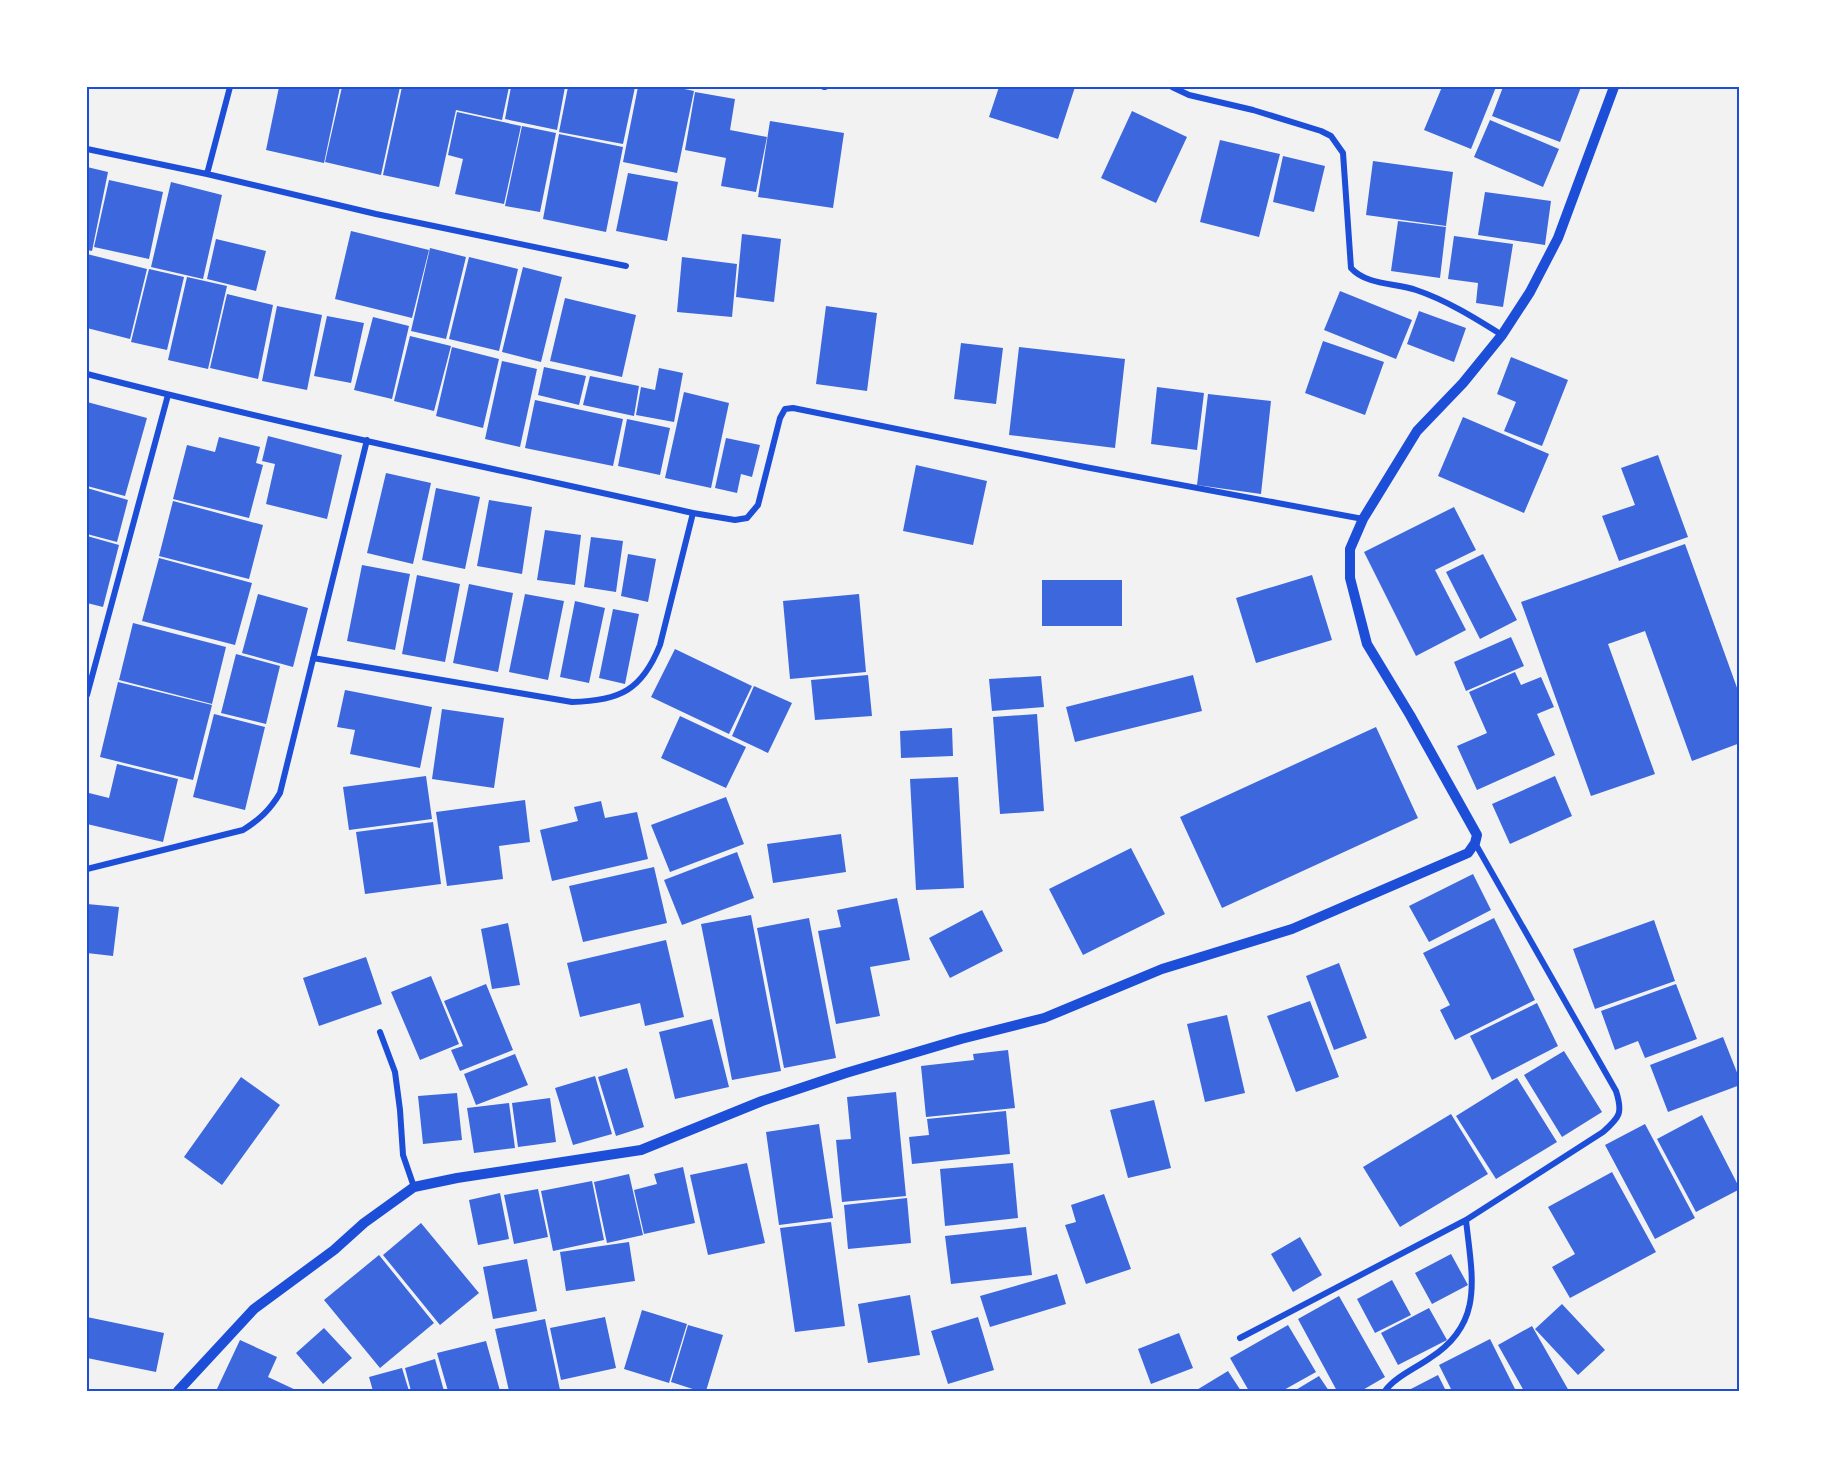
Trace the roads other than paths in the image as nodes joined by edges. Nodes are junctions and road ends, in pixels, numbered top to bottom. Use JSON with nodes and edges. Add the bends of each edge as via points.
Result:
{"nodes":[{"id":1,"x":230,"y":87,"type":"edge"},
{"id":2,"x":1172,"y":87,"type":"edge"},
{"id":3,"x":1614,"y":87,"type":"edge"},
{"id":4,"x":87,"y":149,"type":"edge"},
{"id":5,"x":207,"y":174,"type":"junction"},
{"id":6,"x":626,"y":266,"type":"dead end"},
{"id":7,"x":1502,"y":335,"type":"junction"},
{"id":8,"x":87,"y":374,"type":"edge"},
{"id":9,"x":168,"y":395,"type":"junction"},
{"id":10,"x":367,"y":440,"type":"junction"},
{"id":11,"x":693,"y":513,"type":"junction"},
{"id":12,"x":1364,"y":519,"type":"junction"},
{"id":13,"x":313,"y":658,"type":"junction"},
{"id":14,"x":87,"y":695,"type":"edge"},
{"id":15,"x":1475,"y":843,"type":"junction"},
{"id":16,"x":87,"y":870,"type":"edge"},
{"id":17,"x":380,"y":1032,"type":"dead end"},
{"id":18,"x":414,"y":1187,"type":"junction"},
{"id":19,"x":1466,"y":1220,"type":"junction"},
{"id":20,"x":1240,"y":1338,"type":"dead end"},
{"id":21,"x":178,"y":1391,"type":"edge"},
{"id":22,"x":1385,"y":1391,"type":"edge"}],
"edges":[{"from":1,"to":5,"type":"street"},
{"from":2,"to":7,"type":"street","via":[[1331,136],[1343,153],[1349,265],[1353,271],[1363,278],[1416,290],[1461,310]]},
{"from":3,"to":7,"type":"street","via":[[1558,238]]},
{"from":4,"to":5,"type":"street"},
{"from":5,"to":6,"type":"street"},
{"from":7,"to":12,"type":"street","via":[[1418,431]]},
{"from":8,"to":9,"type":"street"},
{"from":9,"to":10,"type":"street"},
{"from":9,"to":14,"type":"street"},
{"from":10,"to":11,"type":"street"},
{"from":10,"to":13,"type":"street"},
{"from":11,"to":12,"type":"street","via":[[735,520],[753,514],[780,418],[785,409],[793,408]]},
{"from":11,"to":13,"type":"street","via":[[652,665],[642,679],[617,696],[596,702],[572,702]]},
{"from":12,"to":15,"type":"street","via":[[1350,549],[1350,578],[1367,644],[1472,824],[1477,835]]},
{"from":13,"to":16,"type":"street","via":[[280,793],[258,821],[243,830]]},
{"from":15,"to":18,"type":"street","via":[[1468,853],[1292,929],[1162,969],[1044,1018],[961,1039],[762,1101],[641,1150]]},
{"from":15,"to":19,"type":"street","via":[[1616,1091],[1620,1105],[1619,1116],[1603,1132]]},
{"from":17,"to":18,"type":"street","via":[[394,1072],[403,1155]]},
{"from":18,"to":21,"type":"street","via":[[254,1309]]},
{"from":19,"to":20,"type":"street"},
{"from":19,"to":22,"type":"street","via":[[1471,1271],[1468,1317],[1446,1348]]}]}
